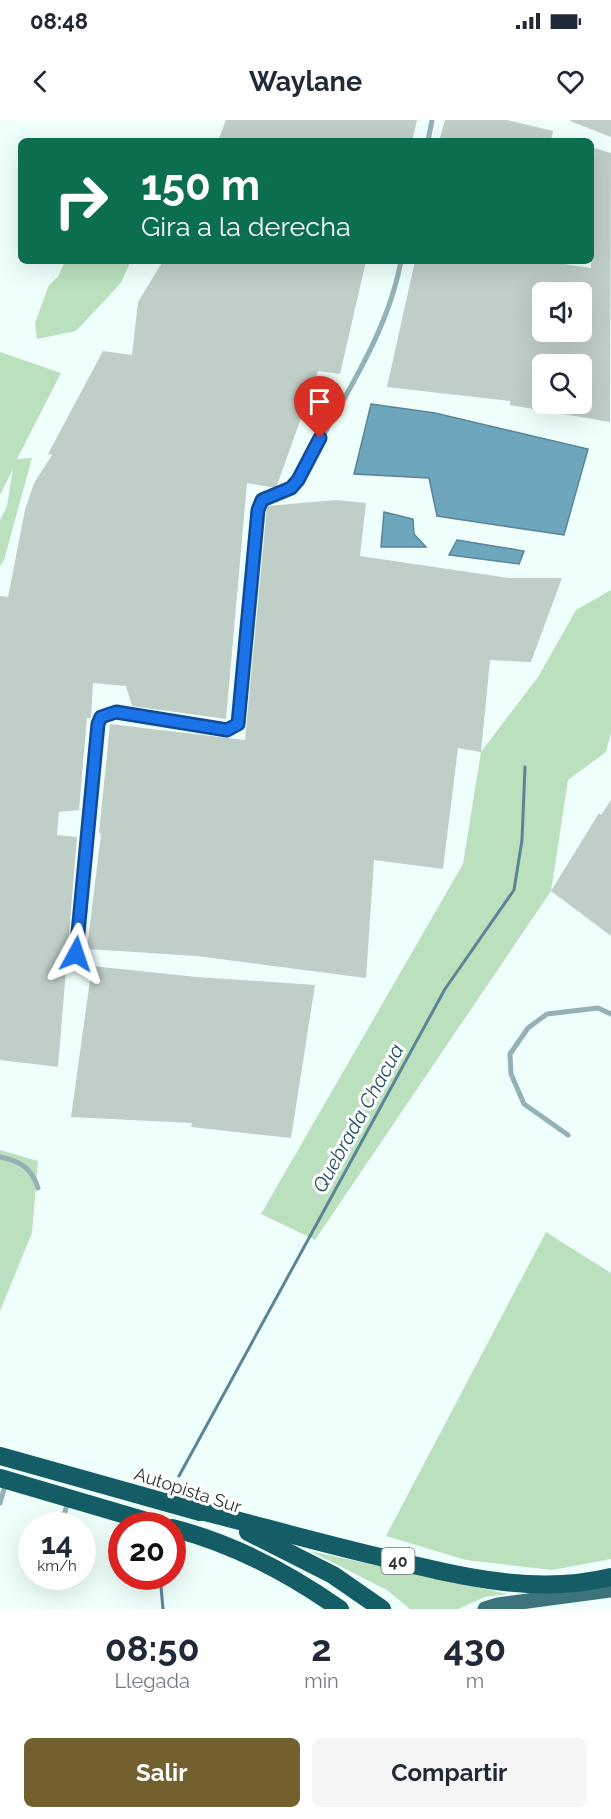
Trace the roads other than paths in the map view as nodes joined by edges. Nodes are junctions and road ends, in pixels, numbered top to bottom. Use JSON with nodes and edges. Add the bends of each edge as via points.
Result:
{"nodes":[{"id":1,"x":432,"y":120,"type":"edge"},
{"id":2,"x":429,"y":138,"type":"edge"},
{"id":3,"x":400,"y":264,"type":"edge"},
{"id":4,"x":76,"y":954,"type":"dead end"},
{"id":5,"x":611,"y":1014,"type":"edge"},
{"id":6,"x":568,"y":1135,"type":"dead end"},
{"id":7,"x":0,"y":1157,"type":"edge"},
{"id":8,"x":38,"y":1188,"type":"dead end"},
{"id":9,"x":0,"y":1456,"type":"edge"},
{"id":10,"x":3,"y":1479,"type":"edge"},
{"id":11,"x":69,"y":1498,"type":"junction"},
{"id":12,"x":0,"y":1503,"type":"edge"},
{"id":13,"x":189,"y":1508,"type":"junction"},
{"id":14,"x":65,"y":1512,"type":"edge"},
{"id":15,"x":116,"y":1512,"type":"edge"},
{"id":16,"x":186,"y":1532,"type":"edge"},
{"id":17,"x":611,"y":1577,"type":"edge"},
{"id":18,"x":611,"y":1590,"type":"edge"},
{"id":19,"x":340,"y":1609,"type":"edge"},
{"id":20,"x":382,"y":1609,"type":"edge"},
{"id":21,"x":485,"y":1609,"type":"edge"}],
"edges":[{"from":1,"to":2,"type":"lane"},
{"from":3,"to":4,"type":"lane","via":[[384,324],[298,480],[284,492],[262,500],[258,510],[238,724],[227,730],[116,712],[101,717]]},
{"from":5,"to":6,"type":"lane","via":[[597,1008],[548,1014],[528,1028],[510,1054],[511,1074],[524,1104]]},
{"from":7,"to":8,"type":"lane","via":[[27,1168]]},
{"from":9,"to":13,"type":"highway","name":"Autopista Sur","number":"40"},
{"from":10,"to":11,"type":"highway"},
{"from":10,"to":12,"type":"lane"},
{"from":11,"to":14,"type":"lane"},
{"from":11,"to":15,"type":"highway"},
{"from":13,"to":17,"type":"highway","number":"40","via":[[483,1581],[550,1584]]},
{"from":13,"to":20,"type":"highway","name":"Autopista Sur","number":"40","via":[[286,1550],[333,1575]]},
{"from":16,"to":19,"type":"highway","via":[[282,1574]]},
{"from":18,"to":21,"type":"main road"}]}
